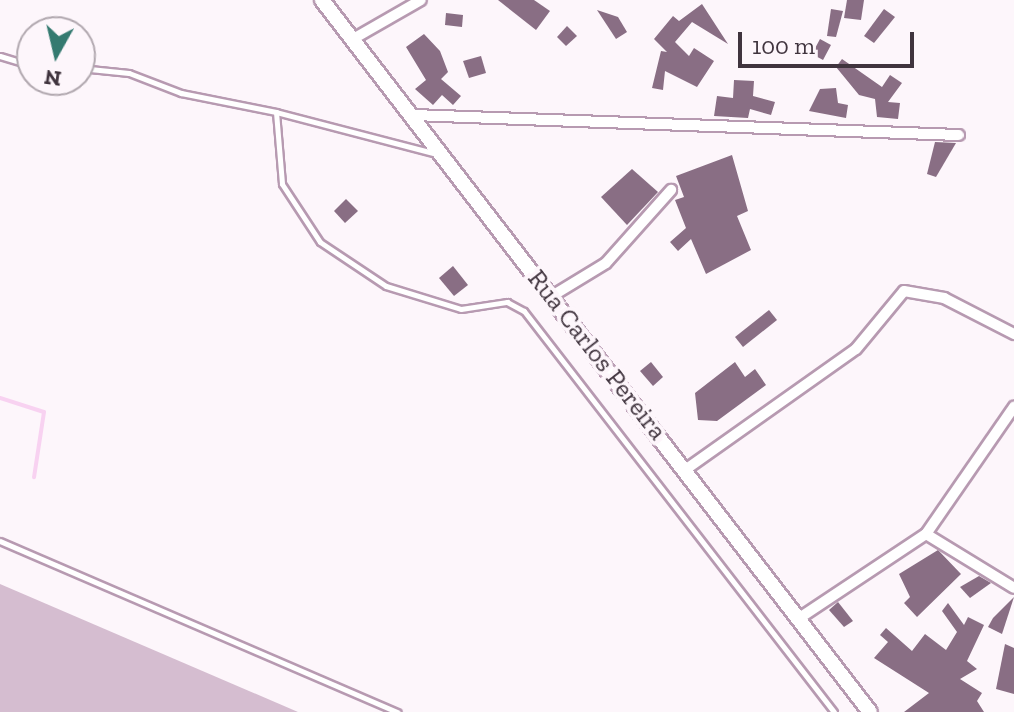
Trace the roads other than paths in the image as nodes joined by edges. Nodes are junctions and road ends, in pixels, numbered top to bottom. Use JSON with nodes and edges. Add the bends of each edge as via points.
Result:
{"nodes":[{"id":1,"x":322,"y":0,"type":"edge"},
{"id":2,"x":421,"y":0,"type":"edge"},
{"id":3,"x":353,"y":39,"type":"junction"},
{"id":4,"x":96,"y":70,"type":"edge"},
{"id":5,"x":276,"y":112,"type":"junction"},
{"id":6,"x":413,"y":115,"type":"junction"},
{"id":7,"x":959,"y":135,"type":"dead end"},
{"id":8,"x":442,"y":154,"type":"junction"},
{"id":9,"x":671,"y":190,"type":"dead end"},
{"id":10,"x":552,"y":296,"type":"junction"},
{"id":11,"x":1014,"y":334,"type":"edge"},
{"id":12,"x":1014,"y":407,"type":"edge"},
{"id":13,"x":685,"y":470,"type":"junction"},
{"id":14,"x":926,"y":534,"type":"junction"},
{"id":15,"x":0,"y":541,"type":"edge"},
{"id":16,"x":1014,"y":588,"type":"edge"},
{"id":17,"x":798,"y":619,"type":"junction"},
{"id":18,"x":398,"y":712,"type":"edge"},
{"id":19,"x":834,"y":712,"type":"edge"},
{"id":20,"x":870,"y":712,"type":"edge"}],
"edges":[{"from":1,"to":3,"type":"main road","name":"Rua Carlos Pereira"},
{"from":2,"to":3,"type":"street"},
{"from":3,"to":6,"type":"main road","name":"Rua Carlos Pereira"},
{"from":4,"to":5,"type":"lane","via":[[129,73],[181,93]]},
{"from":5,"to":8,"type":"lane","via":[[420,155]]},
{"from":5,"to":19,"type":"lane","via":[[282,184],[320,242],[386,286],[461,309],[507,302],[524,311]]},
{"from":6,"to":7,"type":"street"},
{"from":6,"to":8,"type":"main road","name":"Rua Carlos Pereira"},
{"from":8,"to":10,"type":"main road","name":"Rua Carlos Pereira"},
{"from":9,"to":10,"type":"street","via":[[606,263]]},
{"from":10,"to":13,"type":"main road","name":"Rua Carlos Pereira"},
{"from":11,"to":13,"type":"street","via":[[944,298],[904,291],[856,349]]},
{"from":12,"to":14,"type":"street"},
{"from":13,"to":17,"type":"main road","name":"Rua Carlos Pereira"},
{"from":14,"to":16,"type":"street"},
{"from":14,"to":17,"type":"street"},
{"from":15,"to":18,"type":"lane"},
{"from":17,"to":20,"type":"main road","name":"Rua Carlos Pereira"}]}
